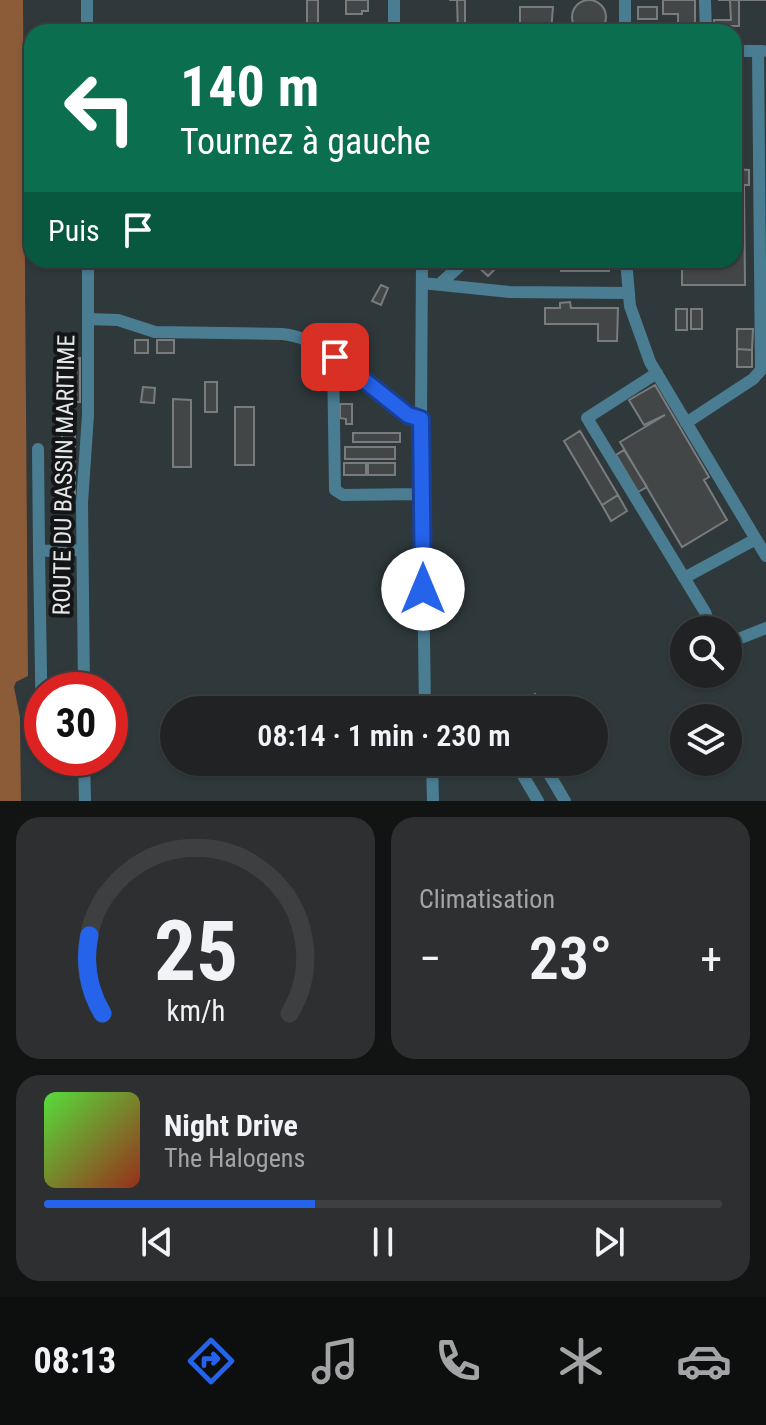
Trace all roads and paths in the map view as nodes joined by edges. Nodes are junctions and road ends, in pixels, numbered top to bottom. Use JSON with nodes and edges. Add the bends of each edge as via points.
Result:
{"nodes":[{"id":1,"x":87,"y":0,"type":"edge"},
{"id":2,"x":394,"y":0,"type":"edge"},
{"id":3,"x":625,"y":0,"type":"edge"},
{"id":4,"x":705,"y":0,"type":"edge"},
{"id":5,"x":87,"y":24,"type":"edge"},
{"id":6,"x":394,"y":24,"type":"edge"},
{"id":7,"x":625,"y":24,"type":"edge"},
{"id":8,"x":706,"y":24,"type":"edge"},
{"id":9,"x":762,"y":50,"type":"edge"},
{"id":10,"x":742,"y":51,"type":"edge"},
{"id":11,"x":88,"y":268,"type":"edge"},
{"id":12,"x":422,"y":268,"type":"edge"},
{"id":13,"x":457,"y":268,"type":"edge"},
{"id":14,"x":626,"y":268,"type":"edge"},
{"id":15,"x":422,"y":283,"type":"junction"},
{"id":16,"x":441,"y":283,"type":"junction"},
{"id":17,"x":628,"y":293,"type":"junction"},
{"id":18,"x":88,"y":319,"type":"junction"},
{"id":19,"x":333,"y":355,"type":"junction"},
{"id":20,"x":657,"y":373,"type":"junction"},
{"id":21,"x":421,"y":419,"type":"junction"},
{"id":22,"x":686,"y":423,"type":"junction"},
{"id":23,"x":38,"y":449,"type":"dead end"},
{"id":24,"x":422,"y":494,"type":"junction"},
{"id":25,"x":756,"y":539,"type":"junction"},
{"id":26,"x":82,"y":550,"type":"junction"},
{"id":27,"x":39,"y":551,"type":"junction"},
{"id":28,"x":766,"y":556,"type":"edge"},
{"id":29,"x":684,"y":578,"type":"junction"},
{"id":30,"x":706,"y":616,"type":"edge"},
{"id":31,"x":766,"y":628,"type":"edge"},
{"id":32,"x":742,"y":637,"type":"edge"},
{"id":33,"x":41,"y":672,"type":"edge"},
{"id":34,"x":84,"y":672,"type":"edge"},
{"id":35,"x":425,"y":696,"type":"edge"},
{"id":36,"x":84,"y":776,"type":"edge"},
{"id":37,"x":432,"y":776,"type":"edge"},
{"id":38,"x":523,"y":776,"type":"edge"},
{"id":39,"x":550,"y":776,"type":"edge"},
{"id":40,"x":85,"y":801,"type":"edge"},
{"id":41,"x":433,"y":801,"type":"edge"},
{"id":42,"x":538,"y":801,"type":"edge"},
{"id":43,"x":565,"y":801,"type":"edge"}],
"edges":[{"from":1,"to":5,"type":"street"},
{"from":2,"to":6,"type":"street"},
{"from":3,"to":7,"type":"street"},
{"from":4,"to":8,"type":"street"},
{"from":9,"to":10,"type":"street"},
{"from":9,"to":22,"type":"street","via":[[761,370]]},
{"from":11,"to":18,"type":"street","name":"ROUTE DU BASSIN MARITIME"},
{"from":12,"to":15,"type":"street"},
{"from":13,"to":16,"type":"street"},
{"from":14,"to":17,"type":"street"},
{"from":15,"to":16,"type":"street"},
{"from":15,"to":21,"type":"street"},
{"from":16,"to":17,"type":"street","via":[[510,292]]},
{"from":17,"to":20,"type":"street","via":[[643,347]]},
{"from":18,"to":19,"type":"street","via":[[115,320],[155,332],[291,335]]},
{"from":18,"to":26,"type":"street","name":"ROUTE DU BASSIN MARITIME"},
{"from":19,"to":21,"type":"street","via":[[408,415]]},
{"from":19,"to":24,"type":"street","via":[[336,492]]},
{"from":20,"to":22,"type":"street"},
{"from":20,"to":29,"type":"street","via":[[587,418]]},
{"from":21,"to":24,"type":"street"},
{"from":22,"to":25,"type":"street"},
{"from":23,"to":27,"type":"street"},
{"from":24,"to":35,"type":"street"},
{"from":25,"to":28,"type":"street"},
{"from":25,"to":29,"type":"street"},
{"from":26,"to":27,"type":"street"},
{"from":26,"to":34,"type":"street","name":"ROUTE DU BASSIN MARITIME"},
{"from":27,"to":33,"type":"street"},
{"from":29,"to":30,"type":"street"},
{"from":31,"to":32,"type":"street"},
{"from":36,"to":40,"type":"street"},
{"from":37,"to":41,"type":"street"},
{"from":38,"to":42,"type":"street"},
{"from":39,"to":43,"type":"street"}]}
